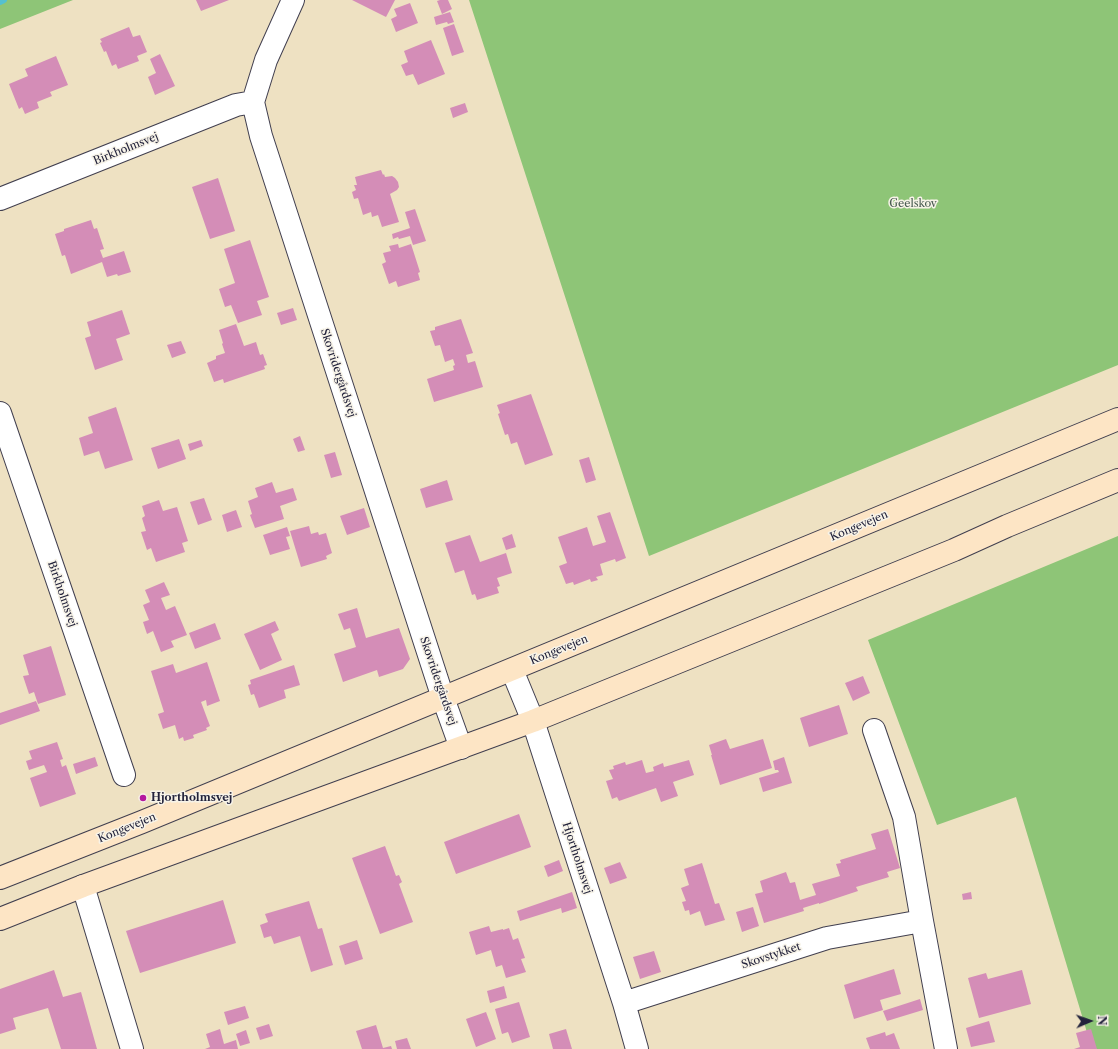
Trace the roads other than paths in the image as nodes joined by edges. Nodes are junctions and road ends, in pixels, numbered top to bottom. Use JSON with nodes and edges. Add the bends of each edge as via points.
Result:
{"nodes":[{"id":1,"x":294,"y":0,"type":"edge"},
{"id":2,"x":253,"y":102,"type":"junction"},
{"id":3,"x":0,"y":199,"type":"edge"},
{"id":4,"x":0,"y":413,"type":"edge"},
{"id":5,"x":1118,"y":419,"type":"edge"},
{"id":6,"x":1118,"y":480,"type":"edge"},
{"id":7,"x":512,"y":670,"type":"junction"},
{"id":8,"x":443,"y":698,"type":"junction"},
{"id":9,"x":533,"y":721,"type":"junction"},
{"id":10,"x":874,"y":730,"type":"dead end"},
{"id":11,"x":461,"y":748,"type":"junction"},
{"id":12,"x":124,"y":775,"type":"dead end"},
{"id":13,"x":0,"y":878,"type":"edge"},
{"id":14,"x":83,"y":886,"type":"junction"},
{"id":15,"x":0,"y":919,"type":"edge"},
{"id":16,"x":922,"y":921,"type":"junction"},
{"id":17,"x":624,"y":1003,"type":"junction"},
{"id":18,"x":132,"y":1049,"type":"edge"},
{"id":19,"x":637,"y":1049,"type":"edge"},
{"id":20,"x":946,"y":1049,"type":"edge"}],
"edges":[{"from":1,"to":2,"type":"street","via":[[266,60]]},
{"from":2,"to":3,"type":"street","name":"Birkholmsvej","via":[[236,105]]},
{"from":2,"to":8,"type":"street","name":"Skovridergårdsvej","via":[[261,136]]},
{"from":4,"to":12,"type":"street","name":"Birkholmsvej"},
{"from":5,"to":7,"type":"main road","name":"Kongevejen"},
{"from":6,"to":9,"type":"main road","via":[[954,550]]},
{"from":7,"to":8,"type":"main road","name":"Kongevejen"},
{"from":7,"to":9,"type":"street","name":"Hjortholmsvej"},
{"from":8,"to":11,"type":"street","name":"Skovridergårdsvej"},
{"from":8,"to":13,"type":"main road","name":"Kongevejen"},
{"from":9,"to":11,"type":"main road"},
{"from":9,"to":17,"type":"street","name":"Hjortholmsvej"},
{"from":10,"to":16,"type":"street","via":[[904,817]]},
{"from":11,"to":14,"type":"main road"},
{"from":14,"to":15,"type":"main road"},
{"from":14,"to":18,"type":"street"},
{"from":16,"to":17,"type":"street","name":"Skovstykket","via":[[827,938]]},
{"from":16,"to":20,"type":"street"},
{"from":17,"to":19,"type":"street","name":"Hjortholmsvej"}]}
